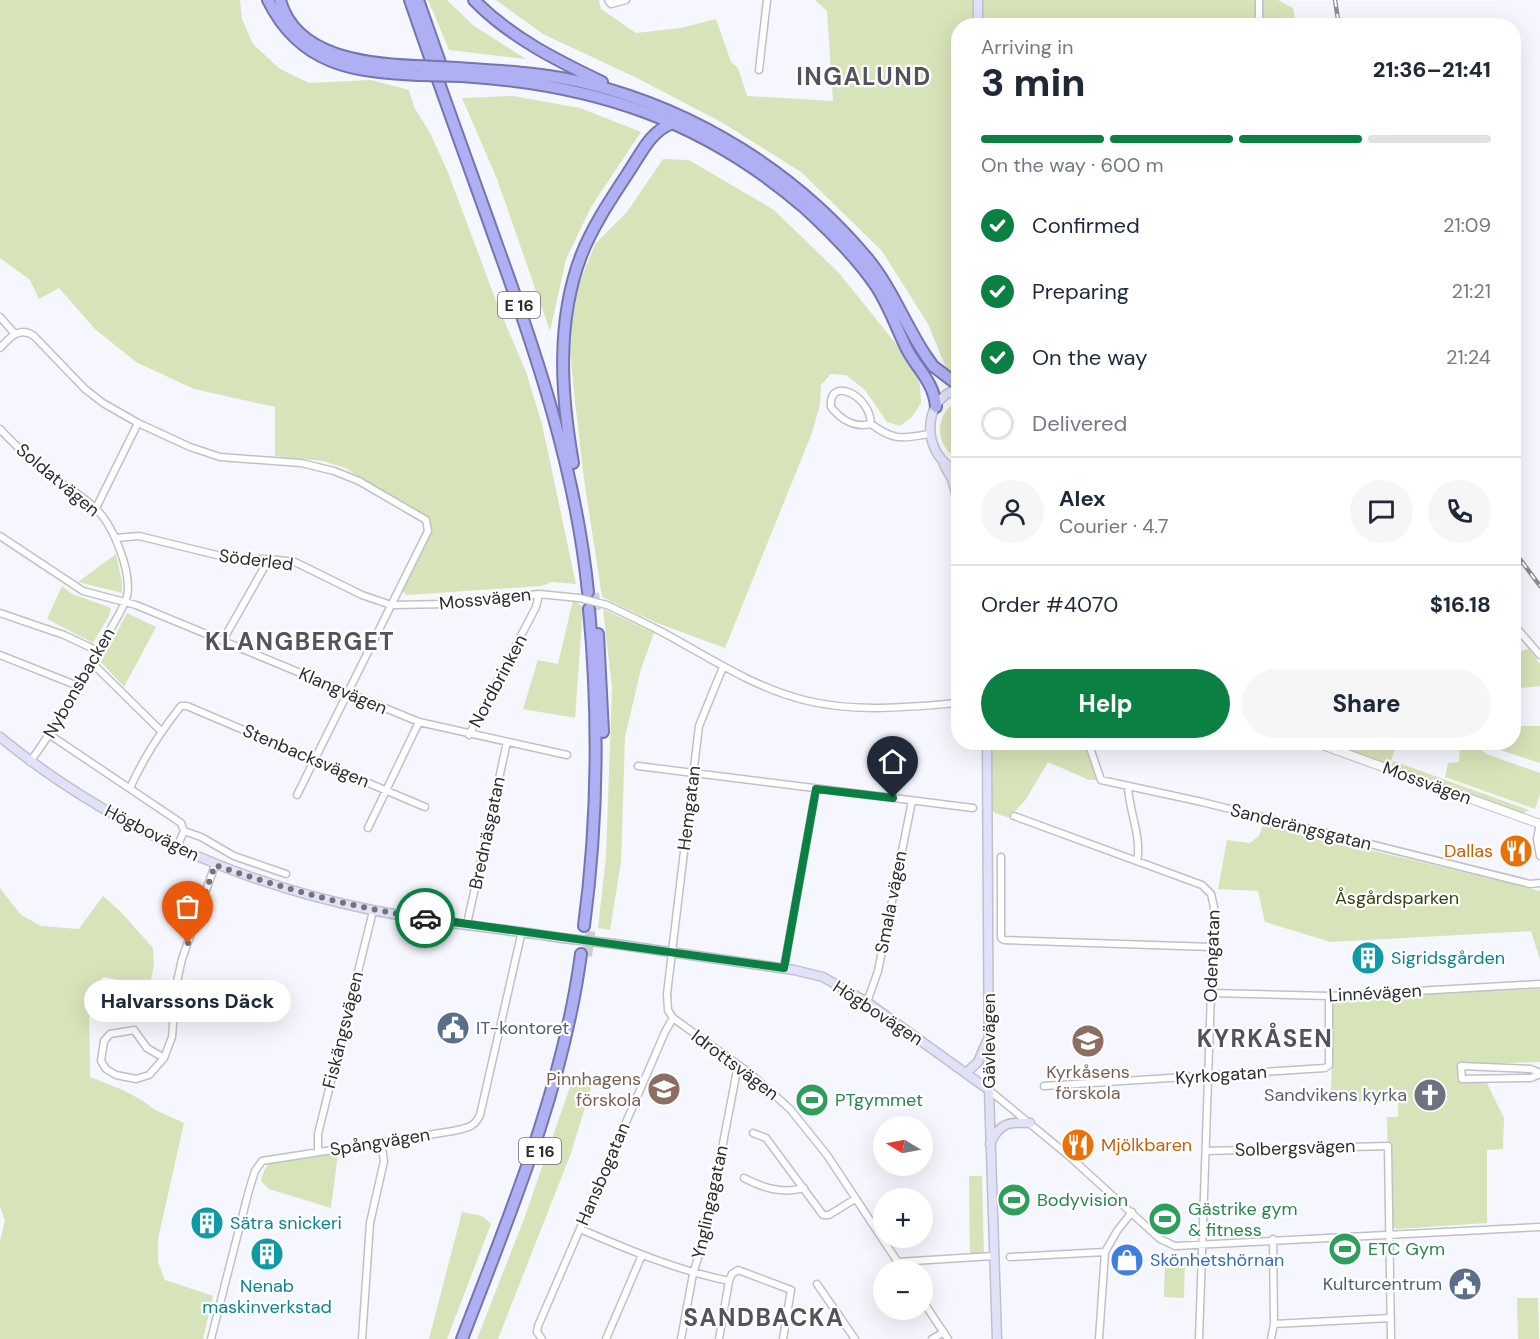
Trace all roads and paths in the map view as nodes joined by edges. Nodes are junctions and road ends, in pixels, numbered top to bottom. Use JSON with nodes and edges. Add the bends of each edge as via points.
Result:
{"nodes":[{"id":1,"x":268,"y":0,"type":"edge"},
{"id":2,"x":280,"y":0,"type":"edge"},
{"id":3,"x":410,"y":0,"type":"edge"},
{"id":4,"x":418,"y":0,"type":"edge"},
{"id":5,"x":474,"y":0,"type":"edge"},
{"id":6,"x":608,"y":0,"type":"edge"},
{"id":7,"x":626,"y":0,"type":"edge"},
{"id":8,"x":767,"y":0,"type":"edge"},
{"id":9,"x":978,"y":0,"type":"edge"},
{"id":10,"x":1259,"y":0,"type":"edge"},
{"id":11,"x":978,"y":18,"type":"edge"},
{"id":12,"x":1259,"y":18,"type":"edge"},
{"id":13,"x":417,"y":70,"type":"junction"},
{"id":14,"x":759,"y":70,"type":"dead end"},
{"id":15,"x":460,"y":72,"type":"junction"},
{"id":16,"x":627,"y":94,"type":"junction"},
{"id":17,"x":673,"y":123,"type":"junction"},
{"id":18,"x":0,"y":317,"type":"edge"},
{"id":19,"x":15,"y":334,"type":"junction"},
{"id":20,"x":0,"y":348,"type":"edge"},
{"id":21,"x":951,"y":381,"type":"edge"},
{"id":22,"x":951,"y":392,"type":"edge"},
{"id":23,"x":936,"y":407,"type":"junction"},
{"id":24,"x":138,"y":423,"type":"junction"},
{"id":25,"x":871,"y":424,"type":"junction"},
{"id":26,"x":0,"y":429,"type":"edge"},
{"id":27,"x":930,"y":434,"type":"junction"},
{"id":28,"x":572,"y":453,"type":"junction"},
{"id":29,"x":942,"y":461,"type":"junction"},
{"id":30,"x":951,"y":467,"type":"edge"},
{"id":31,"x":951,"y":478,"type":"edge"},
{"id":32,"x":96,"y":508,"type":"junction"},
{"id":33,"x":0,"y":536,"type":"edge"},
{"id":34,"x":116,"y":538,"type":"junction"},
{"id":35,"x":268,"y":559,"type":"junction"},
{"id":36,"x":539,"y":594,"type":"junction"},
{"id":37,"x":587,"y":594,"type":"junction"},
{"id":38,"x":125,"y":602,"type":"junction"},
{"id":39,"x":391,"y":605,"type":"junction"},
{"id":40,"x":592,"y":609,"type":"tunnel mouth"},
{"id":41,"x":0,"y":613,"type":"edge"},
{"id":42,"x":1521,"y":632,"type":"edge"},
{"id":43,"x":223,"y":640,"type":"junction"},
{"id":44,"x":98,"y":651,"type":"junction"},
{"id":45,"x":0,"y":655,"type":"edge"},
{"id":46,"x":1540,"y":655,"type":"edge"},
{"id":47,"x":92,"y":663,"type":"junction"},
{"id":48,"x":723,"y":667,"type":"junction"},
{"id":49,"x":78,"y":686,"type":"junction"},
{"id":50,"x":349,"y":693,"type":"junction"},
{"id":51,"x":951,"y":704,"type":"edge"},
{"id":52,"x":419,"y":722,"type":"junction"},
{"id":53,"x":162,"y":732,"type":"junction"},
{"id":54,"x":50,"y":735,"type":"junction"},
{"id":55,"x":470,"y":735,"type":"junction"},
{"id":56,"x":0,"y":737,"type":"edge"},
{"id":57,"x":507,"y":742,"type":"junction"},
{"id":58,"x":987,"y":750,"type":"edge"},
{"id":59,"x":1090,"y":750,"type":"edge"},
{"id":60,"x":1336,"y":750,"type":"edge"},
{"id":61,"x":567,"y":755,"type":"dead end"},
{"id":62,"x":315,"y":760,"type":"junction"},
{"id":63,"x":30,"y":762,"type":"junction"},
{"id":64,"x":638,"y":766,"type":"dead end"},
{"id":65,"x":693,"y":774,"type":"junction"},
{"id":66,"x":1128,"y":787,"type":"junction"},
{"id":67,"x":130,"y":788,"type":"junction"},
{"id":68,"x":816,"y":789,"type":"junction"},
{"id":69,"x":387,"y":790,"type":"junction"},
{"id":70,"x":297,"y":795,"type":"dead end"},
{"id":71,"x":912,"y":801,"type":"junction"},
{"id":72,"x":425,"y":807,"type":"dead end"},
{"id":73,"x":973,"y":808,"type":"dead end"},
{"id":74,"x":1014,"y":816,"type":"dead end"},
{"id":75,"x":1540,"y":824,"type":"edge"},
{"id":76,"x":368,"y":828,"type":"dead end"},
{"id":77,"x":184,"y":831,"type":"junction"},
{"id":78,"x":177,"y":848,"type":"junction"},
{"id":79,"x":1540,"y":856,"type":"edge"},
{"id":80,"x":1001,"y":857,"type":"dead end"},
{"id":81,"x":1137,"y":861,"type":"junction"},
{"id":82,"x":215,"y":865,"type":"junction"},
{"id":83,"x":286,"y":874,"type":"dead end"},
{"id":84,"x":1540,"y":883,"type":"edge"},
{"id":85,"x":374,"y":910,"type":"junction"},
{"id":86,"x":467,"y":924,"type":"junction"},
{"id":87,"x":588,"y":926,"type":"tunnel mouth"},
{"id":88,"x":522,"y":931,"type":"junction"},
{"id":89,"x":1212,"y":947,"type":"junction"},
{"id":90,"x":672,"y":952,"type":"junction"},
{"id":91,"x":784,"y":968,"type":"junction"},
{"id":92,"x":1540,"y":984,"type":"edge"},
{"id":93,"x":1211,"y":993,"type":"junction"},
{"id":94,"x":1329,"y":996,"type":"junction"},
{"id":95,"x":867,"y":1002,"type":"junction"},
{"id":96,"x":673,"y":1018,"type":"junction"},
{"id":97,"x":989,"y":1037,"type":"junction"},
{"id":98,"x":164,"y":1058,"type":"junction"},
{"id":99,"x":738,"y":1065,"type":"junction"},
{"id":100,"x":1502,"y":1067,"type":"junction"},
{"id":101,"x":967,"y":1072,"type":"junction"},
{"id":102,"x":1540,"y":1074,"type":"edge"},
{"id":103,"x":1208,"y":1076,"type":"junction"},
{"id":104,"x":1502,"y":1079,"type":"junction"},
{"id":105,"x":1044,"y":1086,"type":"dead end"},
{"id":106,"x":989,"y":1090,"type":"junction"},
{"id":107,"x":1030,"y":1123,"type":"junction"},
{"id":108,"x":753,"y":1133,"type":"dead end"},
{"id":109,"x":381,"y":1142,"type":"junction"},
{"id":110,"x":990,"y":1144,"type":"junction"},
{"id":111,"x":318,"y":1151,"type":"junction"},
{"id":112,"x":1206,"y":1151,"type":"junction"},
{"id":113,"x":744,"y":1178,"type":"dead end"},
{"id":114,"x":804,"y":1188,"type":"junction"},
{"id":115,"x":855,"y":1199,"type":"junction"},
{"id":116,"x":1132,"y":1212,"type":"junction"},
{"id":117,"x":1540,"y":1227,"type":"edge"},
{"id":118,"x":580,"y":1229,"type":"junction"},
{"id":119,"x":1389,"y":1234,"type":"junction"},
{"id":120,"x":1273,"y":1239,"type":"junction"},
{"id":121,"x":1202,"y":1245,"type":"junction"},
{"id":122,"x":1105,"y":1252,"type":"junction"},
{"id":123,"x":642,"y":1255,"type":"junction"},
{"id":124,"x":993,"y":1256,"type":"junction"},
{"id":125,"x":1010,"y":1257,"type":"dead end"},
{"id":126,"x":896,"y":1260,"type":"edge"},
{"id":127,"x":929,"y":1260,"type":"edge"},
{"id":128,"x":693,"y":1274,"type":"junction"},
{"id":129,"x":729,"y":1281,"type":"junction"},
{"id":130,"x":816,"y":1284,"type":"dead end"},
{"id":131,"x":933,"y":1316,"type":"edge"},
{"id":132,"x":1391,"y":1318,"type":"junction"},
{"id":133,"x":1274,"y":1324,"type":"junction"},
{"id":134,"x":944,"y":1332,"type":"junction"},
{"id":135,"x":211,"y":1339,"type":"edge"},
{"id":136,"x":362,"y":1339,"type":"edge"},
{"id":137,"x":462,"y":1339,"type":"edge"},
{"id":138,"x":470,"y":1339,"type":"edge"},
{"id":139,"x":542,"y":1339,"type":"edge"},
{"id":140,"x":606,"y":1339,"type":"edge"},
{"id":141,"x":681,"y":1339,"type":"edge"},
{"id":142,"x":719,"y":1339,"type":"edge"},
{"id":143,"x":783,"y":1339,"type":"edge"},
{"id":144,"x":855,"y":1339,"type":"edge"},
{"id":145,"x":932,"y":1339,"type":"edge"},
{"id":146,"x":948,"y":1339,"type":"edge"},
{"id":147,"x":997,"y":1339,"type":"edge"},
{"id":148,"x":1099,"y":1339,"type":"edge"},
{"id":149,"x":1199,"y":1339,"type":"edge"},
{"id":150,"x":1271,"y":1339,"type":"edge"},
{"id":151,"x":1391,"y":1339,"type":"edge"}],
"edges":[{"from":1,"to":13,"type":"highway","via":[[288,32],[317,55],[350,68],[385,73]]},
{"from":2,"to":13,"type":"highway","via":[[294,25],[328,51],[352,60]]},
{"from":3,"to":37,"type":"highway","number":"E 16","via":[[544,380],[564,454]]},
{"from":4,"to":28,"type":"highway","number":"E 16","via":[[525,300]]},
{"from":5,"to":16,"type":"highway","via":[[528,43]]},
{"from":6,"to":7,"type":"street","via":[[615,4]]},
{"from":8,"to":14,"type":"street"},
{"from":9,"to":11,"type":"main road"},
{"from":10,"to":12,"type":"street"},
{"from":13,"to":15,"type":"highway","bridge":true},
{"from":15,"to":16,"type":"highway","via":[[519,73]]},
{"from":15,"to":17,"type":"highway","via":[[591,94]]},
{"from":16,"to":21,"type":"highway","via":[[697,123],[797,189],[867,258],[884,280],[926,356]]},
{"from":17,"to":23,"type":"highway","via":[[761,172],[821,223],[851,255],[887,304],[912,360],[931,384]]},
{"from":17,"to":28,"type":"highway","via":[[660,129],[648,142],[599,220],[575,273],[563,336]]},
{"from":18,"to":19,"type":"street"},
{"from":19,"to":20,"type":"street"},
{"from":19,"to":24,"type":"street","via":[[30,333],[85,389]]},
{"from":22,"to":23,"type":"main road"},
{"from":23,"to":27,"type":"main road"},
{"from":24,"to":32,"type":"street"},
{"from":24,"to":39,"type":"street","via":[[220,457],[334,471],[424,518],[428,531]]},
{"from":25,"to":25,"type":"street","via":[[871,414],[861,400],[843,390],[832,396],[831,407],[845,420]]},
{"from":25,"to":27,"type":"street","via":[[897,438]]},
{"from":26,"to":32,"type":"street","name":"Soldatvägen","via":[[30,458]]},
{"from":27,"to":29,"type":"main road"},
{"from":28,"to":37,"type":"highway","number":"E 16"},
{"from":29,"to":30,"type":"main road"},
{"from":29,"to":31,"type":"main road"},
{"from":32,"to":34,"type":"street","name":"Soldatvägen"},
{"from":33,"to":38,"type":"street","name":"Klangvägen","via":[[83,591]]},
{"from":34,"to":35,"type":"street","name":"Söderled","via":[[139,536],[232,559]]},
{"from":34,"to":38,"type":"street","name":"Soldatvägen","via":[[126,577]]},
{"from":35,"to":39,"type":"street","name":"Söderled","via":[[303,565]]},
{"from":35,"to":43,"type":"street"},
{"from":36,"to":37,"type":"street","name":"Mossvägen"},
{"from":36,"to":39,"type":"street","name":"Mossvägen","via":[[448,604]]},
{"from":36,"to":55,"type":"street","name":"Nordbrinken","via":[[536,607]]},
{"from":37,"to":48,"type":"street","name":"Mossvägen","bridge":true},
{"from":38,"to":43,"type":"street","name":"Klangvägen"},
{"from":38,"to":44,"type":"street","name":"Nybonsbacken"},
{"from":39,"to":50,"type":"street"},
{"from":40,"to":87,"type":"highway","via":[[597,778]]},
{"from":41,"to":44,"type":"street"},
{"from":42,"to":46,"type":"street"},
{"from":43,"to":50,"type":"street","name":"Klangvägen"},
{"from":44,"to":47,"type":"street","name":"Nybonsbacken"},
{"from":45,"to":49,"type":"street"},
{"from":47,"to":49,"type":"street","name":"Nybonsbacken"},
{"from":47,"to":53,"type":"street"},
{"from":48,"to":51,"type":"street","name":"Mossvägen","via":[[764,687],[825,704],[892,708]]},
{"from":48,"to":65,"type":"street","name":"Hemgatan","via":[[699,726]]},
{"from":49,"to":54,"type":"street","name":"Nybonsbacken"},
{"from":50,"to":52,"type":"street","name":"Klangvägen"},
{"from":50,"to":62,"type":"street"},
{"from":52,"to":55,"type":"street","name":"Klangvägen"},
{"from":52,"to":69,"type":"street"},
{"from":53,"to":62,"type":"street","name":"Stenbacksvägen","via":[[181,706],[187,706]]},
{"from":53,"to":67,"type":"street"},
{"from":54,"to":63,"type":"street","name":"Nybonsbacken"},
{"from":54,"to":67,"type":"street"},
{"from":55,"to":57,"type":"street","name":"Klangvägen"},
{"from":56,"to":63,"type":"main road","name":"Högbovägen"},
{"from":57,"to":61,"type":"street","name":"Klangvägen"},
{"from":57,"to":86,"type":"street","name":"Brednäsgatan"},
{"from":58,"to":97,"type":"main road","name":"Gävlevägen"},
{"from":59,"to":66,"type":"street","name":"Sanderängsgatan","via":[[1099,778]]},
{"from":60,"to":75,"type":"street","name":"Mossvägen"},
{"from":62,"to":69,"type":"street","name":"Stenbacksvägen"},
{"from":62,"to":70,"type":"street"},
{"from":63,"to":78,"type":"main road","name":"Högbovägen","via":[[102,808]]},
{"from":64,"to":65,"type":"street"},
{"from":65,"to":68,"type":"street"},
{"from":65,"to":90,"type":"street","name":"Hemgatan"},
{"from":66,"to":81,"type":"street","via":[[1139,850]]},
{"from":66,"to":84,"type":"street","name":"Sanderängsgatan","via":[[1522,882]]},
{"from":67,"to":77,"type":"street","via":[[181,823]]},
{"from":68,"to":71,"type":"street"},
{"from":68,"to":91,"type":"street"},
{"from":69,"to":72,"type":"street","name":"Stenbacksvägen"},
{"from":69,"to":76,"type":"street"},
{"from":71,"to":73,"type":"street"},
{"from":71,"to":95,"type":"street","name":"Smala vägen","via":[[878,971]]},
{"from":74,"to":81,"type":"street","name":"Odengatan"},
{"from":75,"to":79,"type":"street"},
{"from":77,"to":78,"type":"street"},
{"from":77,"to":83,"type":"street","via":[[234,856]]},
{"from":78,"to":82,"type":"main road","name":"Högbovägen"},
{"from":80,"to":89,"type":"street","via":[[1004,940]]},
{"from":81,"to":89,"type":"street","name":"Odengatan","via":[[1208,889],[1214,907]]},
{"from":82,"to":85,"type":"main road","name":"Högbovägen","via":[[274,886]]},
{"from":82,"to":98,"type":"street","via":[[182,958],[172,1037]]},
{"from":85,"to":86,"type":"main road","name":"Högbovägen"},
{"from":85,"to":111,"type":"street","name":"Fiskängsvägen","via":[[318,1134]]},
{"from":86,"to":88,"type":"main road","name":"Högbovägen"},
{"from":88,"to":90,"type":"main road","name":"Högbovägen","bridge":true},
{"from":88,"to":109,"type":"street","name":"Spångvägen","via":[[477,1122],[467,1128]]},
{"from":89,"to":93,"type":"street","name":"Odengatan"},
{"from":90,"to":91,"type":"main road","name":"Högbovägen"},
{"from":90,"to":96,"type":"street","name":"Idrottsvägen","via":[[667,1004]]},
{"from":91,"to":95,"type":"main road","name":"Högbovägen","via":[[823,977]]},
{"from":92,"to":94,"type":"street","name":"Linnévägen"},
{"from":93,"to":94,"type":"street","name":"Linnévägen"},
{"from":93,"to":103,"type":"street","name":"Odengatan"},
{"from":94,"to":103,"type":"street","name":"Kyrkogatan","via":[[1327,1067]]},
{"from":95,"to":101,"type":"main road","name":"Högbovägen"},
{"from":96,"to":99,"type":"street","name":"Idrottsvägen"},
{"from":96,"to":118,"type":"street","name":"Hansbogatan"},
{"from":97,"to":101,"type":"main road","via":[[978,1062]]},
{"from":97,"to":106,"type":"main road","name":"Gävlevägen"},
{"from":98,"to":98,"type":"street","via":[[150,1076],[136,1079],[116,1075],[101,1061],[104,1041],[110,1034],[134,1029],[147,1048]]},
{"from":99,"to":115,"type":"street","name":"Idrottsvägen","via":[[773,1092],[801,1121]]},
{"from":99,"to":128,"type":"street","name":"Ynglingagatan","via":[[706,1232]]},
{"from":100,"to":102,"type":"street","via":[[1531,1069]]},
{"from":100,"to":104,"type":"street"},
{"from":100,"to":104,"type":"street","via":[[1461,1066],[1462,1079]]},
{"from":101,"to":106,"type":"main road","name":"Högbovägen"},
{"from":102,"to":104,"type":"street"},
{"from":103,"to":105,"type":"street","name":"Kyrkogatan"},
{"from":103,"to":112,"type":"street","name":"Odengatan"},
{"from":106,"to":107,"type":"street","name":"Högbovägen"},
{"from":106,"to":110,"type":"main road","name":"Gävlevägen"},
{"from":107,"to":110,"type":"main road","via":[[1006,1124]]},
{"from":107,"to":116,"type":"street","name":"Högbovägen"},
{"from":108,"to":114,"type":"street","via":[[766,1138]]},
{"from":109,"to":111,"type":"street","name":"Spångvägen"},
{"from":109,"to":136,"type":"street","via":[[384,1161],[370,1223]]},
{"from":110,"to":124,"type":"main road","name":"Gävlevägen"},
{"from":111,"to":135,"type":"street","name":"Spångvägen","via":[[268,1159],[258,1165]]},
{"from":112,"to":119,"type":"street","name":"Solbergsvägen","via":[[1388,1146]]},
{"from":112,"to":121,"type":"street","name":"Odengatan"},
{"from":113,"to":114,"type":"street","via":[[776,1190]]},
{"from":114,"to":115,"type":"street","via":[[826,1216]]},
{"from":115,"to":126,"type":"street","name":"Idrottsvägen"},
{"from":116,"to":121,"type":"street","name":"Högbovägen","via":[[1165,1243]]},
{"from":116,"to":122,"type":"street"},
{"from":117,"to":119,"type":"street","name":"Högbovägen"},
{"from":118,"to":123,"type":"street"},
{"from":118,"to":139,"type":"street","name":"Hansbogatan","via":[[537,1332]]},
{"from":119,"to":120,"type":"street","name":"Högbovägen"},
{"from":119,"to":132,"type":"street"},
{"from":120,"to":121,"type":"street","name":"Högbovägen"},
{"from":120,"to":133,"type":"street"},
{"from":121,"to":149,"type":"street","name":"Odengatan"},
{"from":122,"to":125,"type":"street"},
{"from":122,"to":148,"type":"street"},
{"from":123,"to":128,"type":"street"},
{"from":123,"to":140,"type":"street"},
{"from":124,"to":127,"type":"street"},
{"from":124,"to":147,"type":"main road","name":"Gävlevägen"},
{"from":128,"to":129,"type":"street"},
{"from":128,"to":141,"type":"street","name":"Ynglingagatan"},
{"from":129,"to":142,"type":"street"},
{"from":129,"to":143,"type":"street","name":"Ynglingagatan","via":[[738,1270],[791,1290]]},
{"from":130,"to":144,"type":"street"},
{"from":131,"to":134,"type":"street"},
{"from":132,"to":133,"type":"street"},
{"from":132,"to":151,"type":"street"},
{"from":133,"to":150,"type":"street"},
{"from":134,"to":145,"type":"street"},
{"from":134,"to":146,"type":"street"},
{"from":137,"to":138,"type":"highway","number":"E 16","via":[[539,1133],[584,955],[582,993],[545,1135]]}]}
